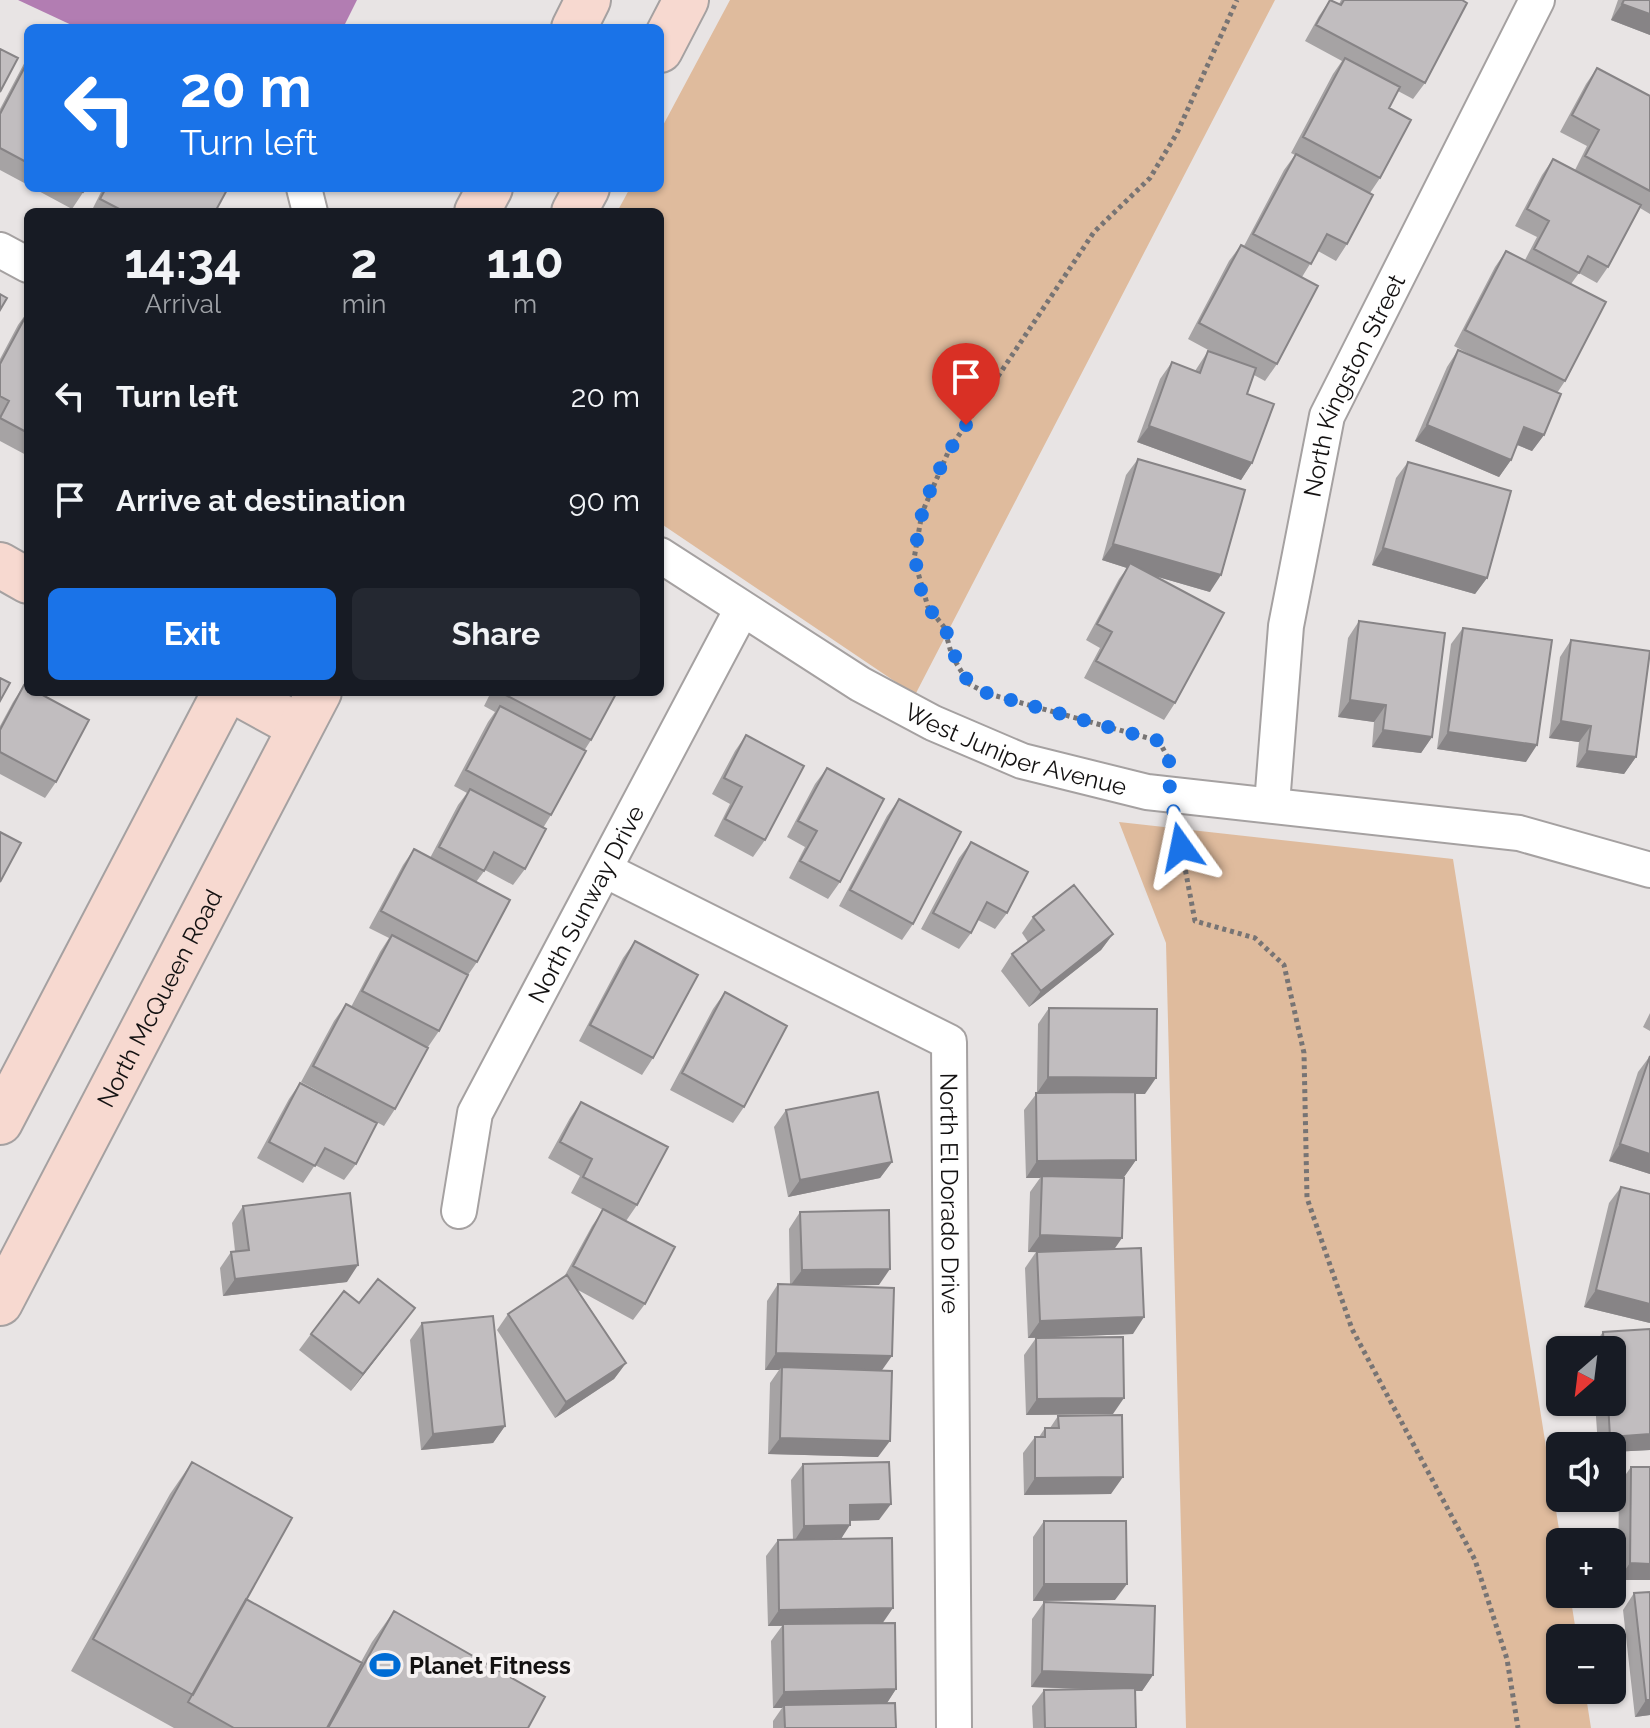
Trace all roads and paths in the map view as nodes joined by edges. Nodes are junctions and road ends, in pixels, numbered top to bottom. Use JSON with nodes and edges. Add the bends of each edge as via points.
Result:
{"nodes":[{"id":1,"x":588,"y":0,"type":"edge"},
{"id":2,"x":686,"y":0,"type":"edge"},
{"id":3,"x":1237,"y":0,"type":"edge"},
{"id":4,"x":1537,"y":0,"type":"edge"},
{"id":5,"x":576,"y":24,"type":"edge"},
{"id":6,"x":664,"y":42,"type":"edge"},
{"id":7,"x":0,"y":250,"type":"edge"},
{"id":8,"x":24,"y":263,"type":"edge"},
{"id":9,"x":664,"y":558,"type":"edge"},
{"id":10,"x":0,"y":565,"type":"edge"},
{"id":11,"x":24,"y":579,"type":"edge"},
{"id":12,"x":742,"y":609,"type":"junction"},
{"id":13,"x":223,"y":696,"type":"edge"},
{"id":14,"x":252,"y":696,"type":"edge"},
{"id":15,"x":310,"y":710,"type":"edge"},
{"id":16,"x":1170,"y":795,"type":"junction"},
{"id":17,"x":1272,"y":804,"type":"junction"},
{"id":18,"x":605,"y":870,"type":"junction"},
{"id":19,"x":1650,"y":870,"type":"edge"},
{"id":20,"x":0,"y":1122,"type":"edge"},
{"id":21,"x":459,"y":1211,"type":"dead end"},
{"id":22,"x":0,"y":1303,"type":"edge"},
{"id":23,"x":954,"y":1728,"type":"edge"},
{"id":24,"x":1518,"y":1728,"type":"edge"}],
"edges":[{"from":1,"to":5,"type":"main road"},
{"from":2,"to":6,"type":"main road"},
{"from":3,"to":16,"type":"path","via":[[1177,133],[1150,178],[1094,232],[949,450],[922,513],[914,559],[928,607],[944,627],[952,656],[969,684],[1159,741],[1169,760]]},
{"from":4,"to":17,"type":"street","name":"North Kingston Street","via":[[1327,416],[1286,626]]},
{"from":7,"to":8,"type":"street"},
{"from":9,"to":12,"type":"street","name":"West Juniper Avenue"},
{"from":10,"to":11,"type":"main road"},
{"from":12,"to":16,"type":"street","name":"West Juniper Avenue","via":[[933,723],[1022,761]]},
{"from":12,"to":18,"type":"street","name":"North Sunway Drive"},
{"from":13,"to":20,"type":"main road"},
{"from":14,"to":15,"type":"main road"},
{"from":15,"to":22,"type":"main road","name":"North McQueen Road"},
{"from":16,"to":17,"type":"street","name":"West Juniper Avenue"},
{"from":16,"to":24,"type":"path","via":[[1195,921],[1255,938],[1284,965],[1304,1053],[1307,1198],[1352,1329],[1475,1560],[1507,1659]]},
{"from":17,"to":19,"type":"street","name":"West Juniper Avenue","via":[[1519,833]]},
{"from":18,"to":21,"type":"street","name":"North Sunway Drive","via":[[475,1113]]},
{"from":18,"to":23,"type":"street","name":"North El Dorado Drive","via":[[949,1042]]}]}
